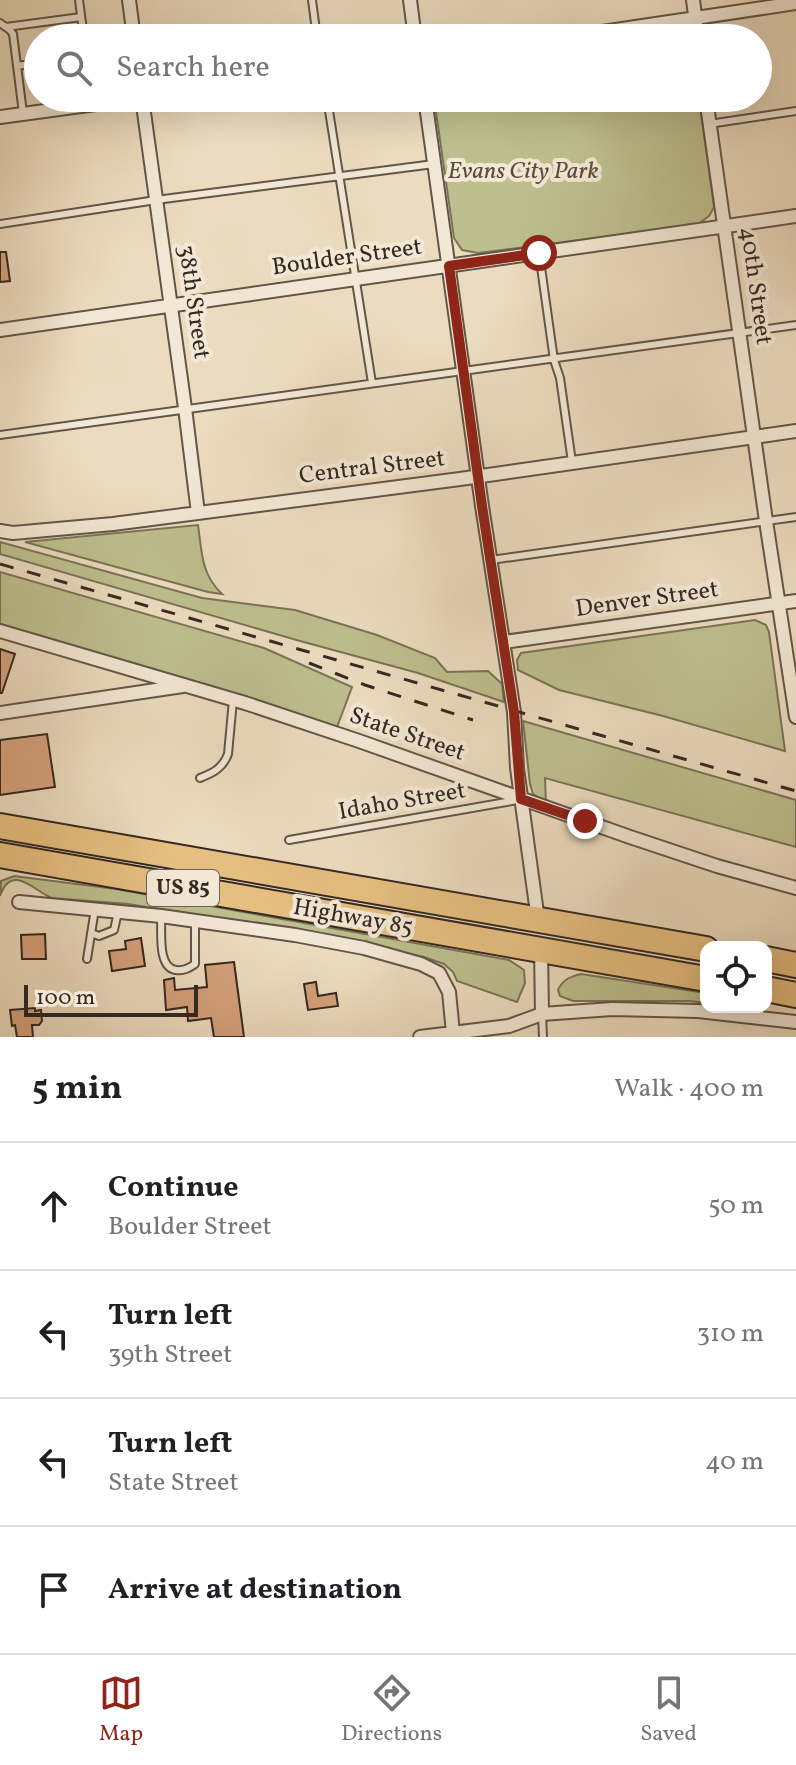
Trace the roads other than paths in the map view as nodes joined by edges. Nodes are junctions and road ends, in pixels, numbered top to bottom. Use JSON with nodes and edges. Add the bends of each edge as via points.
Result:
{"nodes":[{"id":1,"x":79,"y":0,"type":"edge"},
{"id":2,"x":129,"y":0,"type":"edge"},
{"id":3,"x":312,"y":0,"type":"edge"},
{"id":4,"x":410,"y":0,"type":"edge"},
{"id":5,"x":693,"y":0,"type":"edge"},
{"id":6,"x":796,"y":3,"type":"edge"},
{"id":7,"x":81,"y":17,"type":"junction"},
{"id":8,"x":696,"y":18,"type":"junction"},
{"id":9,"x":82,"y":24,"type":"edge"},
{"id":10,"x":132,"y":24,"type":"edge"},
{"id":11,"x":315,"y":24,"type":"edge"},
{"id":12,"x":413,"y":24,"type":"edge"},
{"id":13,"x":656,"y":24,"type":"edge"},
{"id":14,"x":697,"y":24,"type":"edge"},
{"id":15,"x":3,"y":25,"type":"edge"},
{"id":16,"x":24,"y":65,"type":"edge"},
{"id":17,"x":17,"y":66,"type":"junction"},
{"id":18,"x":796,"y":111,"type":"edge"},
{"id":19,"x":38,"y":112,"type":"edge"},
{"id":20,"x":143,"y":112,"type":"edge"},
{"id":21,"x":329,"y":112,"type":"edge"},
{"id":22,"x":427,"y":112,"type":"edge"},
{"id":23,"x":708,"y":112,"type":"edge"},
{"id":24,"x":23,"y":114,"type":"junction"},
{"id":25,"x":0,"y":117,"type":"edge"},
{"id":26,"x":709,"y":124,"type":"junction"},
{"id":27,"x":434,"y":164,"type":"junction"},
{"id":28,"x":340,"y":176,"type":"junction"},
{"id":29,"x":156,"y":200,"type":"junction"},
{"id":30,"x":796,"y":216,"type":"edge"},
{"id":31,"x":0,"y":224,"type":"edge"},
{"id":32,"x":724,"y":226,"type":"junction"},
{"id":33,"x":539,"y":253,"type":"junction"},
{"id":34,"x":449,"y":266,"type":"junction"},
{"id":35,"x":356,"y":279,"type":"junction"},
{"id":36,"x":171,"y":306,"type":"junction"},
{"id":37,"x":796,"y":325,"type":"edge"},
{"id":38,"x":0,"y":330,"type":"edge"},
{"id":39,"x":740,"y":334,"type":"junction"},
{"id":40,"x":554,"y":360,"type":"junction"},
{"id":41,"x":464,"y":372,"type":"junction"},
{"id":42,"x":372,"y":383,"type":"junction"},
{"id":43,"x":185,"y":408,"type":"junction"},
{"id":44,"x":796,"y":431,"type":"edge"},
{"id":45,"x":0,"y":435,"type":"edge"},
{"id":46,"x":754,"y":437,"type":"junction"},
{"id":47,"x":572,"y":462,"type":"junction"},
{"id":48,"x":479,"y":476,"type":"junction"},
{"id":49,"x":198,"y":513,"type":"junction"},
{"id":50,"x":796,"y":517,"type":"edge"},
{"id":51,"x":766,"y":521,"type":"junction"},
{"id":52,"x":0,"y":531,"type":"edge"},
{"id":53,"x":490,"y":560,"type":"junction"},
{"id":54,"x":796,"y":601,"type":"edge"},
{"id":55,"x":778,"y":603,"type":"junction"},
{"id":56,"x":0,"y":631,"type":"edge"},
{"id":57,"x":504,"y":642,"type":"junction"},
{"id":58,"x":187,"y":685,"type":"junction"},
{"id":59,"x":233,"y":700,"type":"junction"},
{"id":60,"x":0,"y":713,"type":"edge"},
{"id":61,"x":796,"y":717,"type":"edge"},
{"id":62,"x":200,"y":778,"type":"dead end"},
{"id":63,"x":521,"y":799,"type":"junction"},
{"id":64,"x":0,"y":826,"type":"edge"},
{"id":65,"x":289,"y":840,"type":"dead end"},
{"id":66,"x":0,"y":855,"type":"edge"},
{"id":67,"x":0,"y":874,"type":"edge"},
{"id":68,"x":118,"y":876,"type":"junction"},
{"id":69,"x":796,"y":888,"type":"edge"},
{"id":70,"x":19,"y":902,"type":"dead end"},
{"id":71,"x":95,"y":909,"type":"junction"},
{"id":72,"x":118,"y":912,"type":"junction"},
{"id":73,"x":161,"y":916,"type":"junction"},
{"id":74,"x":538,"y":920,"type":"junction"},
{"id":75,"x":195,"y":921,"type":"junction"},
{"id":76,"x":91,"y":933,"type":"junction"},
{"id":77,"x":700,"y":948,"type":"edge"},
{"id":78,"x":541,"y":949,"type":"junction"},
{"id":79,"x":87,"y":959,"type":"dead end"},
{"id":80,"x":772,"y":960,"type":"edge"},
{"id":81,"x":796,"y":965,"type":"edge"},
{"id":82,"x":700,"y":978,"type":"edge"},
{"id":83,"x":772,"y":990,"type":"edge"},
{"id":84,"x":796,"y":995,"type":"edge"},
{"id":85,"x":542,"y":1014,"type":"junction"},
{"id":86,"x":796,"y":1022,"type":"edge"},
{"id":87,"x":453,"y":1033,"type":"junction"},
{"id":88,"x":420,"y":1037,"type":"edge"},
{"id":89,"x":543,"y":1037,"type":"edge"}],
"edges":[{"from":1,"to":7,"type":"lane"},
{"from":2,"to":10,"type":"street"},
{"from":3,"to":11,"type":"lane"},
{"from":4,"to":12,"type":"street"},
{"from":5,"to":8,"type":"street"},
{"from":6,"to":8,"type":"street"},
{"from":7,"to":9,"type":"lane"},
{"from":7,"to":15,"type":"lane"},
{"from":8,"to":13,"type":"street"},
{"from":8,"to":14,"type":"street"},
{"from":15,"to":17,"type":"lane","via":[[13,34]]},
{"from":16,"to":17,"type":"lane"},
{"from":17,"to":24,"type":"lane"},
{"from":18,"to":26,"type":"lane"},
{"from":19,"to":24,"type":"street"},
{"from":20,"to":29,"type":"street","name":"38th Street"},
{"from":21,"to":28,"type":"lane"},
{"from":22,"to":27,"type":"street"},
{"from":23,"to":26,"type":"street","name":"40th Street"},
{"from":24,"to":25,"type":"street"},
{"from":26,"to":32,"type":"street","name":"40th Street"},
{"from":27,"to":28,"type":"lane"},
{"from":27,"to":34,"type":"street"},
{"from":28,"to":29,"type":"lane"},
{"from":28,"to":35,"type":"lane"},
{"from":29,"to":31,"type":"lane"},
{"from":29,"to":36,"type":"street","name":"38th Street"},
{"from":30,"to":32,"type":"street","name":"Boulder Street"},
{"from":32,"to":33,"type":"street","name":"Boulder Street"},
{"from":32,"to":39,"type":"street","name":"40th Street"},
{"from":33,"to":34,"type":"street","name":"Boulder Street"},
{"from":33,"to":40,"type":"lane"},
{"from":34,"to":35,"type":"street","name":"Boulder Street"},
{"from":34,"to":41,"type":"street"},
{"from":35,"to":36,"type":"street","name":"Boulder Street"},
{"from":35,"to":42,"type":"lane"},
{"from":36,"to":38,"type":"street","name":"Boulder Street"},
{"from":36,"to":43,"type":"street","name":"38th Street"},
{"from":37,"to":39,"type":"lane"},
{"from":39,"to":40,"type":"lane"},
{"from":39,"to":46,"type":"street","name":"40th Street"},
{"from":40,"to":41,"type":"lane"},
{"from":40,"to":47,"type":"lane"},
{"from":41,"to":42,"type":"lane"},
{"from":41,"to":48,"type":"street"},
{"from":42,"to":43,"type":"lane"},
{"from":43,"to":45,"type":"lane"},
{"from":43,"to":49,"type":"street","name":"38th Street"},
{"from":44,"to":46,"type":"street","name":"Central Street"},
{"from":46,"to":47,"type":"street","name":"Central Street"},
{"from":46,"to":51,"type":"street","name":"40th Street"},
{"from":47,"to":48,"type":"street","name":"Central Street"},
{"from":48,"to":49,"type":"street","name":"Central Street"},
{"from":48,"to":53,"type":"street"},
{"from":49,"to":52,"type":"street","name":"Central Street"},
{"from":50,"to":51,"type":"lane"},
{"from":51,"to":53,"type":"lane"},
{"from":51,"to":55,"type":"street","name":"40th Street"},
{"from":53,"to":57,"type":"street"},
{"from":54,"to":55,"type":"street","name":"Denver Street"},
{"from":55,"to":57,"type":"street","name":"Denver Street"},
{"from":55,"to":61,"type":"street","name":"40th Street"},
{"from":56,"to":58,"type":"street","name":"State Street"},
{"from":57,"to":63,"type":"street"},
{"from":58,"to":59,"type":"street","name":"State Street"},
{"from":58,"to":60,"type":"street"},
{"from":59,"to":62,"type":"lane","via":[[225,762]]},
{"from":59,"to":63,"type":"street","name":"State Street"},
{"from":63,"to":65,"type":"lane","name":"Idaho Street"},
{"from":63,"to":69,"type":"street","name":"State Street"},
{"from":63,"to":74,"type":"street"},
{"from":64,"to":74,"type":"highway","name":"Highway 85","number":"US 85"},
{"from":66,"to":68,"type":"highway","name":"Highway 85","number":"US 85"},
{"from":67,"to":68,"type":"highway","via":[[98,882]]},
{"from":68,"to":78,"type":"highway","name":"Highway 85","number":"US 85"},
{"from":70,"to":71,"type":"street"},
{"from":71,"to":72,"type":"street"},
{"from":71,"to":76,"type":"lane"},
{"from":72,"to":73,"type":"street"},
{"from":72,"to":76,"type":"lane","via":[[114,930],[99,936]]},
{"from":73,"to":75,"type":"street"},
{"from":73,"to":75,"type":"lane","via":[[163,958],[173,970],[195,964]]},
{"from":74,"to":77,"type":"highway","name":"Highway 85","number":"US 85"},
{"from":75,"to":87,"type":"street","via":[[364,948],[421,964],[439,973],[449,992]]},
{"from":76,"to":79,"type":"lane"},
{"from":78,"to":82,"type":"highway","name":"Highway 85","number":"US 85"},
{"from":78,"to":85,"type":"street"},
{"from":80,"to":81,"type":"highway"},
{"from":83,"to":84,"type":"highway"},
{"from":85,"to":86,"type":"street","via":[[630,1008]]},
{"from":85,"to":87,"type":"street","via":[[509,1026]]},
{"from":85,"to":89,"type":"lane"},
{"from":87,"to":88,"type":"street"}]}
